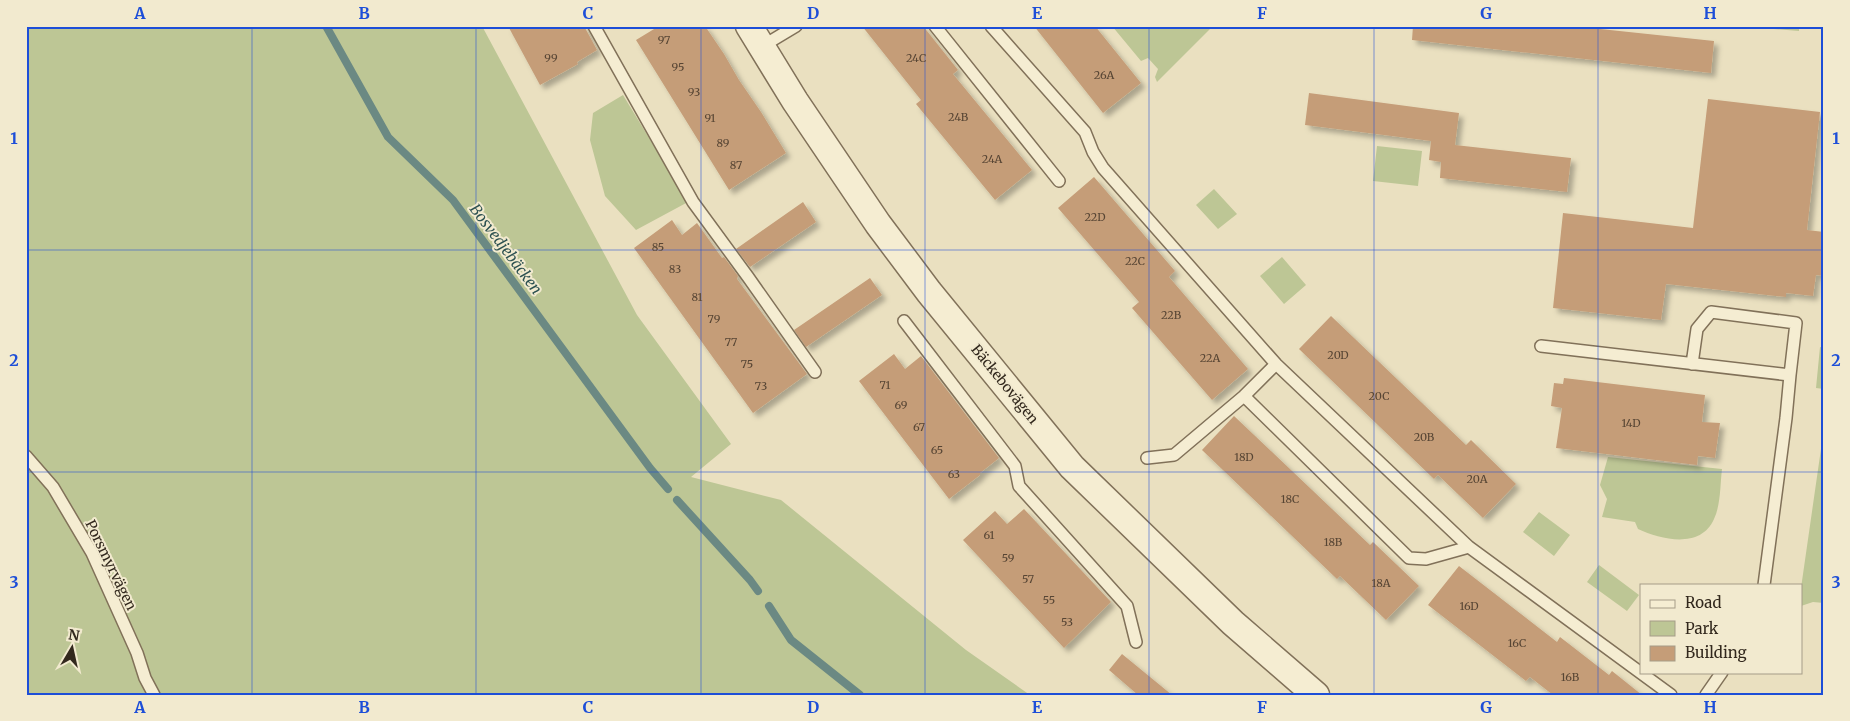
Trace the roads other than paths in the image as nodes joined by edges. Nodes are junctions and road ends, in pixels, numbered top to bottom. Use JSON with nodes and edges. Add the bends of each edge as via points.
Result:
{"nodes":[{"id":1,"x":594,"y":26,"type":"edge"},
{"id":2,"x":796,"y":26,"type":"edge"},
{"id":3,"x":935,"y":26,"type":"edge"},
{"id":4,"x":991,"y":26,"type":"edge"},
{"id":5,"x":755,"y":37,"type":"edge"},
{"id":6,"x":1059,"y":181,"type":"dead end"},
{"id":7,"x":904,"y":321,"type":"dead end"},
{"id":8,"x":1541,"y":346,"type":"dead end"},
{"id":9,"x":1276,"y":364,"type":"junction"},
{"id":10,"x":1692,"y":364,"type":"junction"},
{"id":11,"x":815,"y":372,"type":"dead end"},
{"id":12,"x":1790,"y":374,"type":"junction"},
{"id":13,"x":1244,"y":396,"type":"junction"},
{"id":14,"x":26,"y":456,"type":"edge"},
{"id":15,"x":1147,"y":458,"type":"dead end"},
{"id":16,"x":1469,"y":547,"type":"junction"},
{"id":17,"x":1764,"y":584,"type":"edge"},
{"id":18,"x":1136,"y":642,"type":"dead end"},
{"id":19,"x":1640,"y":673,"type":"edge"},
{"id":20,"x":1641,"y":674,"type":"edge"},
{"id":21,"x":1721,"y":674,"type":"edge"},
{"id":22,"x":154,"y":695,"type":"edge"},
{"id":23,"x":1316,"y":695,"type":"edge"},
{"id":24,"x":1670,"y":695,"type":"edge"},
{"id":25,"x":1706,"y":695,"type":"edge"}],
"edges":[{"from":1,"to":11,"type":"lane","via":[[693,202]]},
{"from":2,"to":5,"type":"lane"},
{"from":3,"to":6,"type":"lane"},
{"from":4,"to":9,"type":"lane","via":[[1085,132],[1103,168]]},
{"from":5,"to":23,"type":"street","name":"Bäckebovägen","via":[[878,224],[929,292],[1072,467],[1233,624]]},
{"from":7,"to":18,"type":"lane","via":[[1015,466],[1020,486],[1127,606]]},
{"from":8,"to":10,"type":"lane"},
{"from":9,"to":13,"type":"lane"},
{"from":9,"to":16,"type":"lane"},
{"from":10,"to":12,"type":"lane"},
{"from":10,"to":12,"type":"lane","via":[[1697,329],[1711,312],[1796,323]]},
{"from":12,"to":17,"type":"lane"},
{"from":13,"to":15,"type":"lane","via":[[1174,455]]},
{"from":13,"to":16,"type":"lane","via":[[1409,558],[1426,559]]},
{"from":14,"to":22,"type":"lane","name":"Porsmyrvägen","via":[[53,487],[92,553]]},
{"from":16,"to":19,"type":"lane"},
{"from":20,"to":24,"type":"lane"},
{"from":21,"to":25,"type":"lane"}]}
